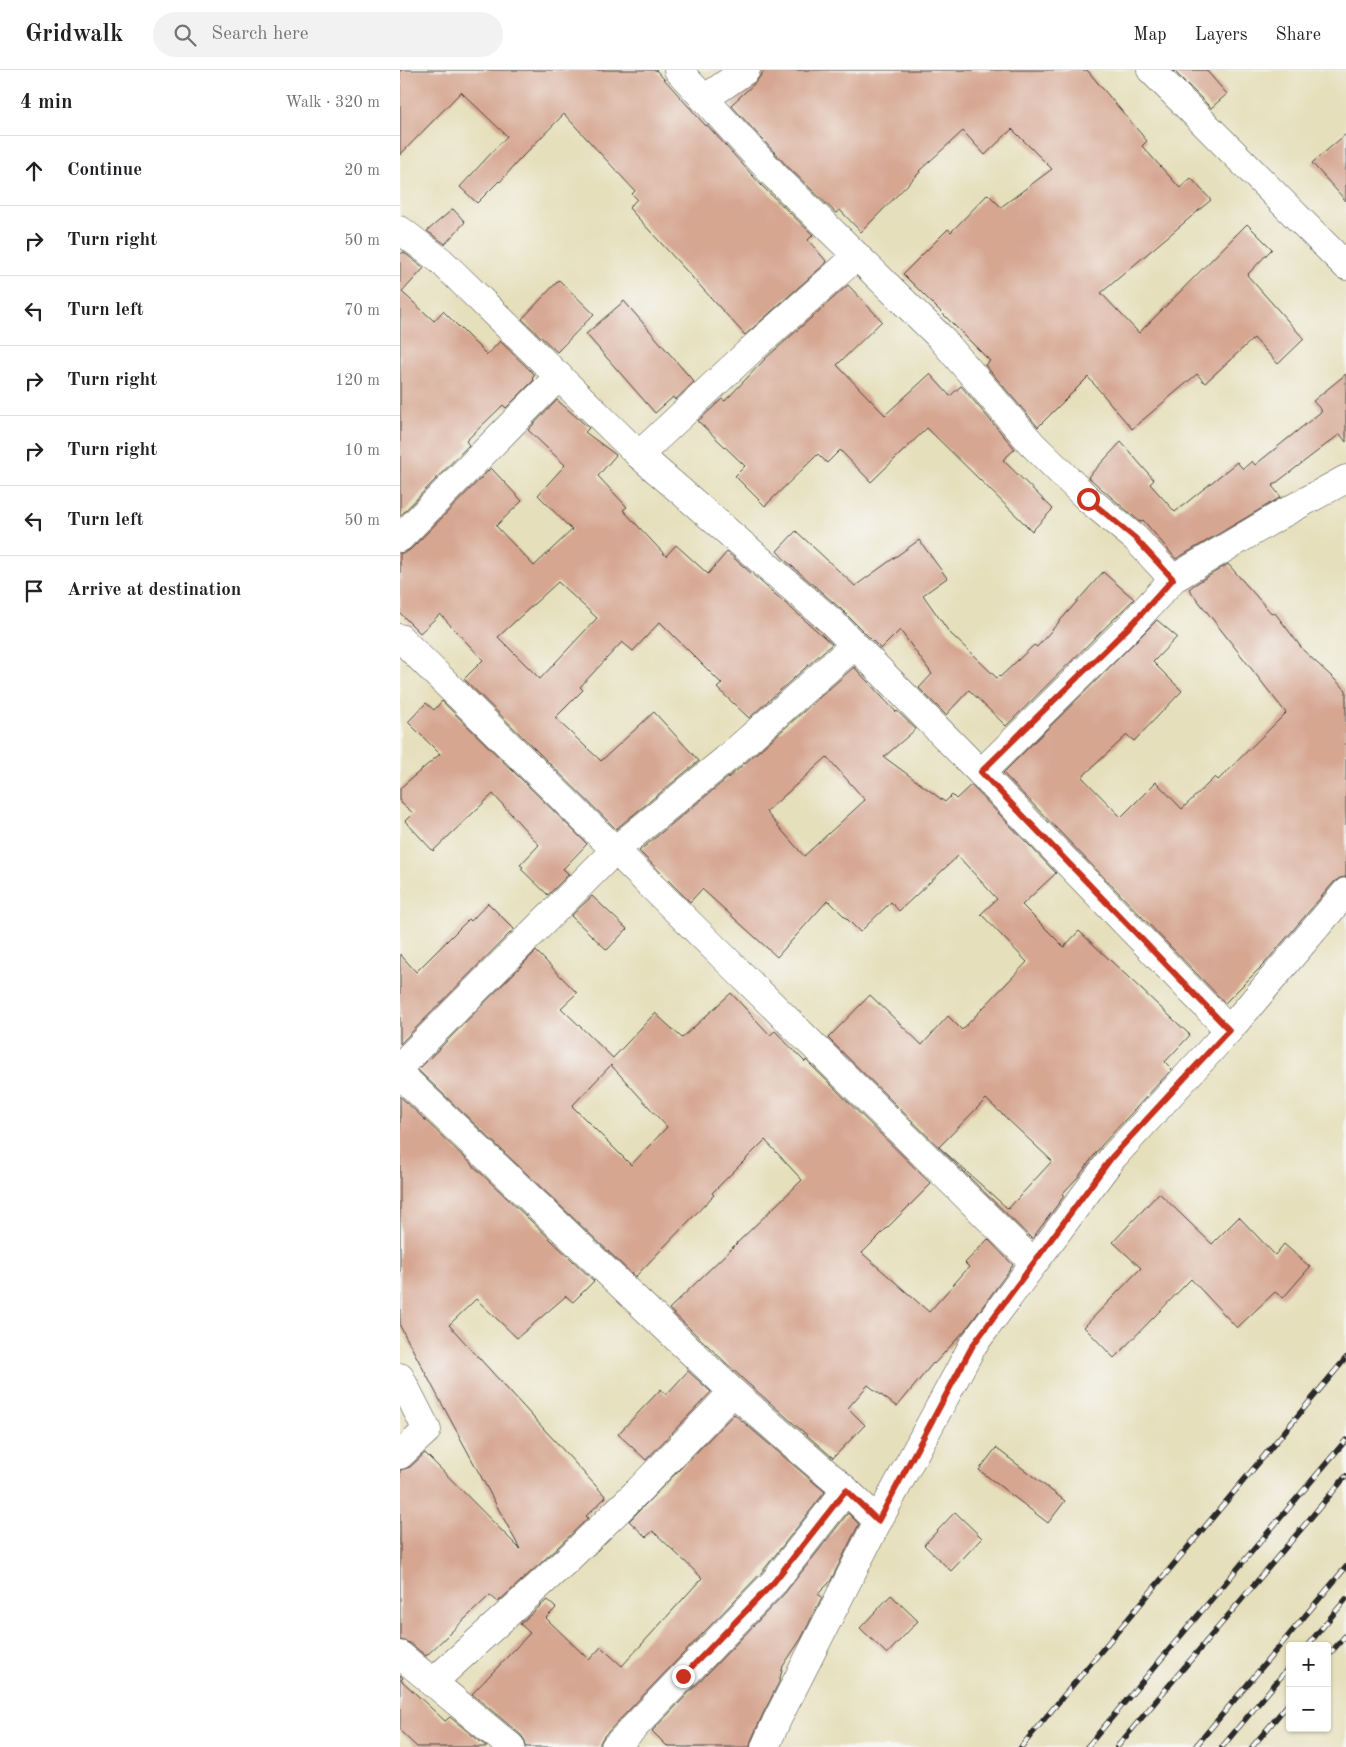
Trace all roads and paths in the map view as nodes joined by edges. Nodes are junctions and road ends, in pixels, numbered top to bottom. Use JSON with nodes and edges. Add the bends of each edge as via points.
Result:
{"nodes":[{"id":1,"x":678,"y":70,"type":"edge"},
{"id":2,"x":746,"y":70,"type":"edge"},
{"id":3,"x":1151,"y":70,"type":"edge"},
{"id":4,"x":704,"y":99,"type":"junction"},
{"id":5,"x":400,"y":230,"type":"edge"},
{"id":6,"x":857,"y":256,"type":"junction"},
{"id":7,"x":1346,"y":266,"type":"edge"},
{"id":8,"x":559,"y":376,"type":"junction"},
{"id":9,"x":639,"y":455,"type":"junction"},
{"id":10,"x":1346,"y":479,"type":"edge"},
{"id":11,"x":400,"y":538,"type":"edge"},
{"id":12,"x":1173,"y":579,"type":"junction"},
{"id":13,"x":400,"y":638,"type":"edge"},
{"id":14,"x":855,"y":645,"type":"junction"},
{"id":15,"x":981,"y":772,"type":"junction"},
{"id":16,"x":615,"y":850,"type":"junction"},
{"id":17,"x":1346,"y":892,"type":"edge"},
{"id":18,"x":1229,"y":1030,"type":"junction"},
{"id":19,"x":400,"y":1066,"type":"edge"},
{"id":20,"x":400,"y":1074,"type":"edge"},
{"id":21,"x":1033,"y":1262,"type":"junction"},
{"id":22,"x":400,"y":1377,"type":"edge"},
{"id":23,"x":733,"y":1392,"type":"junction"},
{"id":24,"x":400,"y":1455,"type":"edge"},
{"id":25,"x":846,"y":1490,"type":"junction"},
{"id":26,"x":878,"y":1521,"type":"junction"},
{"id":27,"x":400,"y":1655,"type":"edge"},
{"id":28,"x":432,"y":1683,"type":"junction"},
{"id":29,"x":511,"y":1747,"type":"edge"},
{"id":30,"x":615,"y":1747,"type":"edge"},
{"id":31,"x":765,"y":1747,"type":"edge"}],
"edges":[{"from":1,"to":4,"type":"street"},
{"from":2,"to":4,"type":"street"},
{"from":3,"to":7,"type":"street"},
{"from":4,"to":6,"type":"street","via":[[774,175]]},
{"from":5,"to":8,"type":"street","via":[[441,262]]},
{"from":6,"to":9,"type":"street"},
{"from":6,"to":12,"type":"street","via":[[940,336],[1032,444],[1088,499],[1135,538]]},
{"from":8,"to":9,"type":"street"},
{"from":8,"to":11,"type":"street"},
{"from":9,"to":14,"type":"street"},
{"from":10,"to":12,"type":"street"},
{"from":12,"to":15,"type":"street","via":[[1134,622]]},
{"from":13,"to":16,"type":"street"},
{"from":14,"to":15,"type":"street"},
{"from":14,"to":16,"type":"street","via":[[725,760]]},
{"from":15,"to":18,"type":"street"},
{"from":16,"to":19,"type":"street"},
{"from":16,"to":21,"type":"street"},
{"from":17,"to":18,"type":"street"},
{"from":18,"to":21,"type":"street","via":[[1112,1157]]},
{"from":20,"to":23,"type":"street"},
{"from":21,"to":26,"type":"street","via":[[973,1345]]},
{"from":22,"to":24,"type":"street","via":[[427,1430]]},
{"from":23,"to":25,"type":"street"},
{"from":23,"to":28,"type":"street","via":[[568,1559]]},
{"from":25,"to":26,"type":"street"},
{"from":25,"to":30,"type":"street","via":[[774,1582]]},
{"from":26,"to":31,"type":"street"},
{"from":27,"to":28,"type":"street"},
{"from":28,"to":29,"type":"street"}]}
